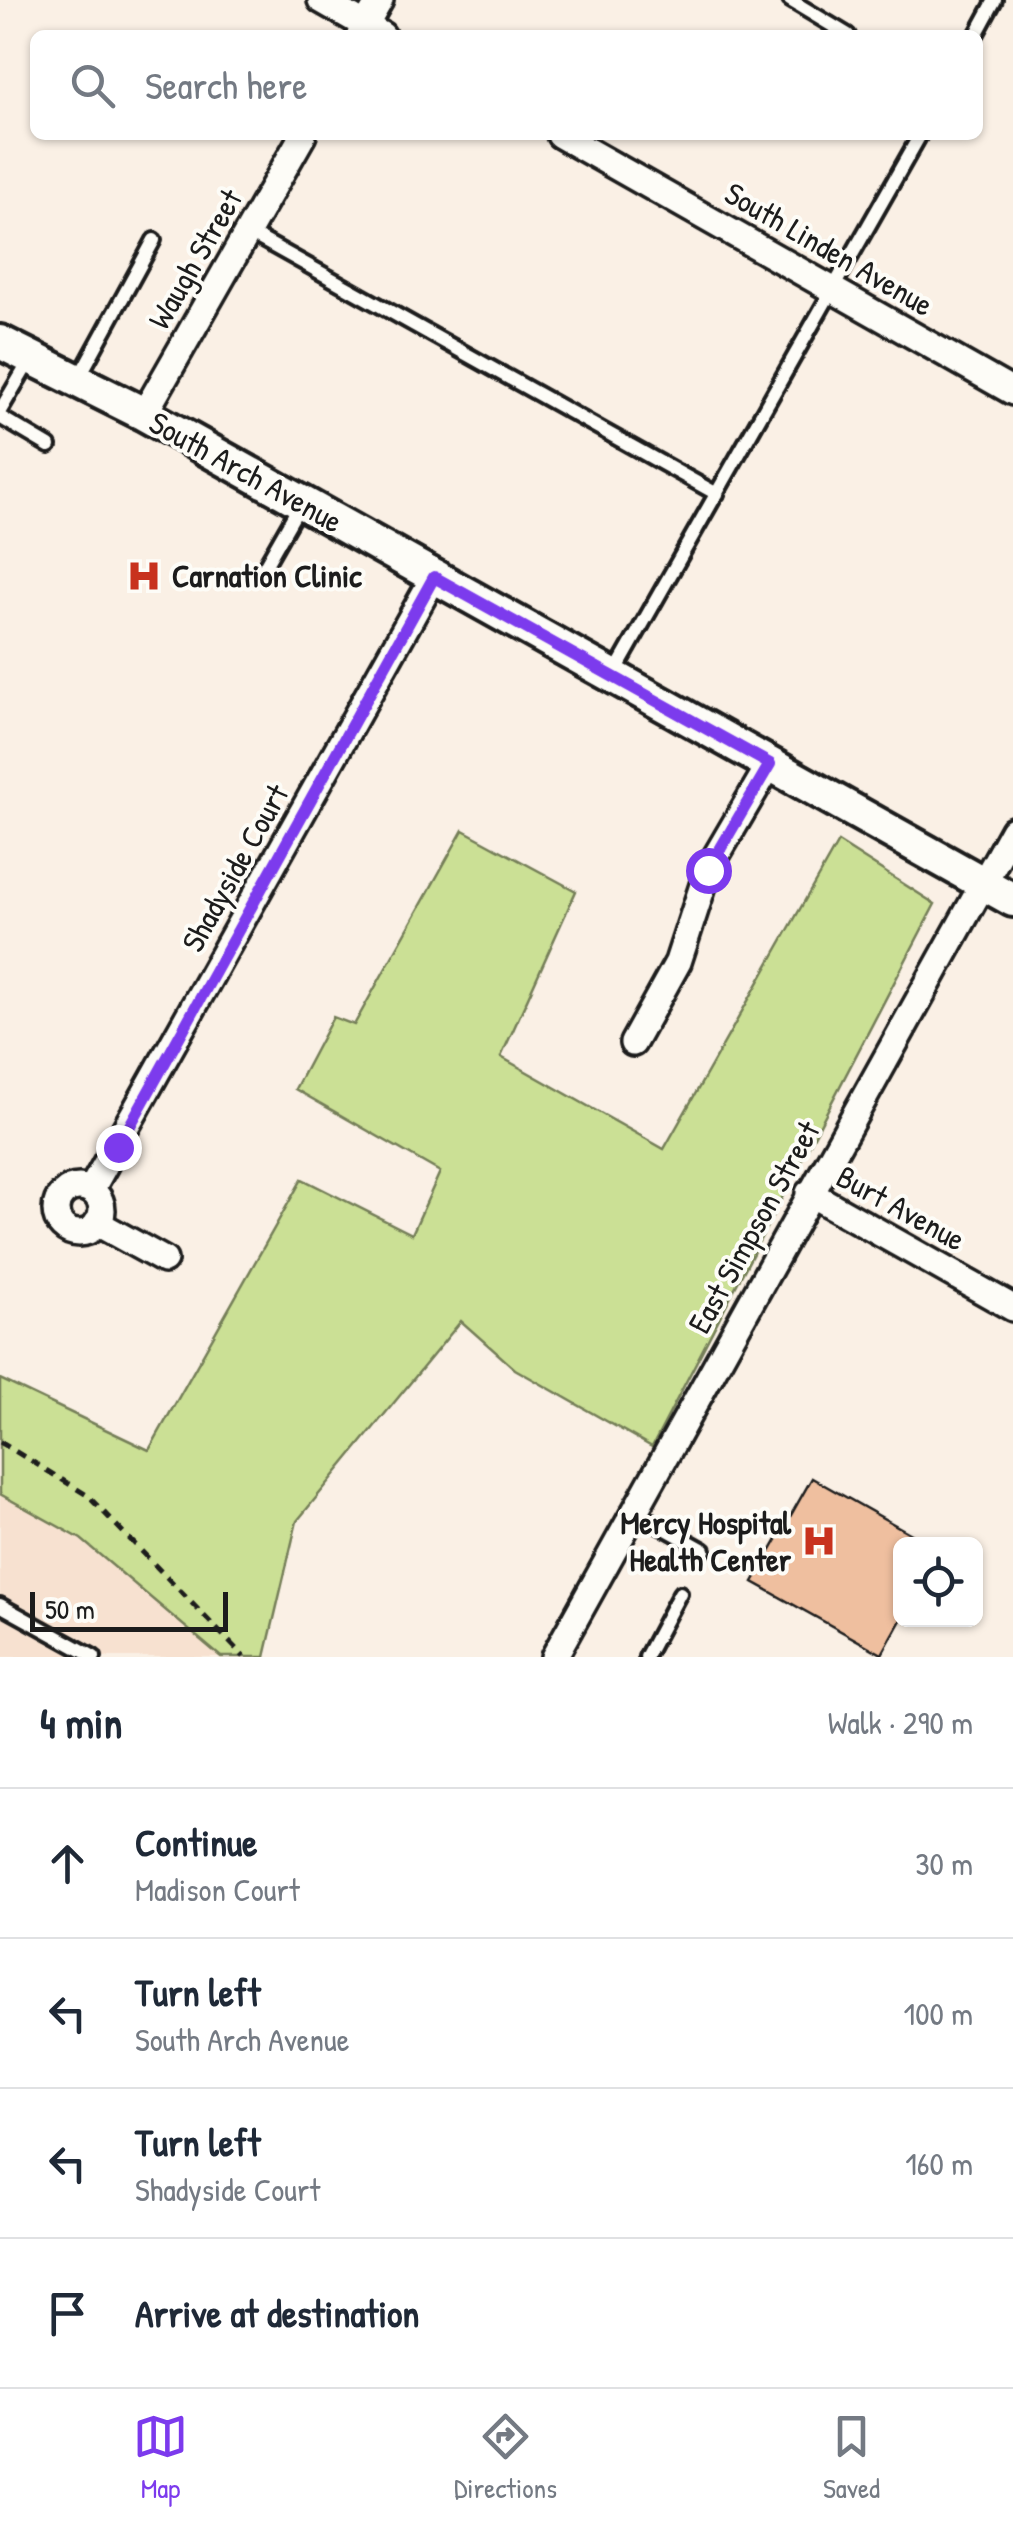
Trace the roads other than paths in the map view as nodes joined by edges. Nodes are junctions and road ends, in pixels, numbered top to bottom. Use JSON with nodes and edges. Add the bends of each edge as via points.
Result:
{"nodes":[{"id":1,"x":321,"y":0,"type":"edge"},
{"id":2,"x":380,"y":0,"type":"edge"},
{"id":3,"x":790,"y":0,"type":"edge"},
{"id":4,"x":995,"y":0,"type":"edge"},
{"id":5,"x":366,"y":30,"type":"edge"},
{"id":6,"x":370,"y":30,"type":"edge"},
{"id":7,"x":840,"y":30,"type":"edge"},
{"id":8,"x":979,"y":30,"type":"edge"},
{"id":9,"x":300,"y":140,"type":"edge"},
{"id":10,"x":569,"y":140,"type":"edge"},
{"id":11,"x":917,"y":140,"type":"edge"},
{"id":12,"x":248,"y":232,"type":"junction"},
{"id":13,"x":154,"y":240,"type":"dead end"},
{"id":14,"x":834,"y":289,"type":"junction"},
{"id":15,"x":0,"y":342,"type":"edge"},
{"id":16,"x":31,"y":358,"type":"junction"},
{"id":17,"x":77,"y":381,"type":"junction"},
{"id":18,"x":1013,"y":392,"type":"edge"},
{"id":19,"x":0,"y":414,"type":"edge"},
{"id":20,"x":144,"y":414,"type":"junction"},
{"id":21,"x":49,"y":446,"type":"dead end"},
{"id":22,"x":718,"y":494,"type":"junction"},
{"id":23,"x":301,"y":502,"type":"junction"},
{"id":24,"x":265,"y":566,"type":"dead end"},
{"id":25,"x":434,"y":577,"type":"junction"},
{"id":26,"x":613,"y":676,"type":"junction"},
{"id":27,"x":770,"y":764,"type":"junction"},
{"id":28,"x":1013,"y":830,"type":"edge"},
{"id":29,"x":982,"y":883,"type":"junction"},
{"id":30,"x":1013,"y":900,"type":"edge"},
{"id":31,"x":633,"y":1043,"type":"dead end"},
{"id":32,"x":91,"y":1190,"type":"junction"},
{"id":33,"x":809,"y":1193,"type":"junction"},
{"id":34,"x":97,"y":1223,"type":"junction"},
{"id":35,"x":164,"y":1260,"type":"dead end"},
{"id":36,"x":1013,"y":1308,"type":"edge"},
{"id":37,"x":634,"y":1511,"type":"junction"},
{"id":38,"x":704,"y":1550,"type":"dead end"},
{"id":39,"x":680,"y":1593,"type":"dead end"},
{"id":40,"x":0,"y":1605,"type":"edge"},
{"id":41,"x":94,"y":1657,"type":"edge"},
{"id":42,"x":554,"y":1657,"type":"edge"},
{"id":43,"x":646,"y":1657,"type":"edge"}],
"edges":[{"from":1,"to":5,"type":"street"},
{"from":2,"to":6,"type":"street"},
{"from":3,"to":7,"type":"lane"},
{"from":4,"to":8,"type":"lane"},
{"from":9,"to":12,"type":"street","name":"Waugh Street"},
{"from":10,"to":14,"type":"street","name":"South Linden Avenue"},
{"from":11,"to":14,"type":"lane"},
{"from":12,"to":20,"type":"street","name":"Waugh Street"},
{"from":12,"to":22,"type":"lane"},
{"from":13,"to":17,"type":"lane"},
{"from":14,"to":18,"type":"street","name":"South Linden Avenue"},
{"from":14,"to":22,"type":"lane"},
{"from":15,"to":16,"type":"street","name":"South Arch Avenue"},
{"from":16,"to":17,"type":"street","name":"South Arch Avenue"},
{"from":16,"to":19,"type":"lane"},
{"from":17,"to":20,"type":"street","name":"South Arch Avenue"},
{"from":19,"to":21,"type":"lane"},
{"from":20,"to":23,"type":"street","name":"South Arch Avenue"},
{"from":22,"to":26,"type":"lane"},
{"from":23,"to":24,"type":"lane"},
{"from":23,"to":25,"type":"street","name":"South Arch Avenue"},
{"from":25,"to":26,"type":"street","name":"South Arch Avenue"},
{"from":25,"to":32,"type":"street","name":"Shadyside Court"},
{"from":26,"to":27,"type":"street","name":"South Arch Avenue"},
{"from":27,"to":29,"type":"street","name":"South Arch Avenue"},
{"from":27,"to":31,"type":"street","via":[[708,870],[678,962]]},
{"from":28,"to":29,"type":"street","name":"East Simpson Street"},
{"from":29,"to":30,"type":"street","name":"South Arch Avenue"},
{"from":29,"to":33,"type":"street","name":"East Simpson Street"},
{"from":32,"to":34,"type":"street","via":[[101,1212]]},
{"from":32,"to":34,"type":"street","name":"Shadyside Court","via":[[67,1190],[55,1213],[65,1229],[78,1233]]},
{"from":33,"to":36,"type":"street","name":"Burt Avenue"},
{"from":33,"to":37,"type":"street","name":"East Simpson Street"},
{"from":34,"to":35,"type":"street"},
{"from":37,"to":38,"type":"lane"},
{"from":37,"to":42,"type":"street","name":"East Simpson Street"},
{"from":39,"to":43,"type":"lane"},
{"from":40,"to":41,"type":"lane"}]}
